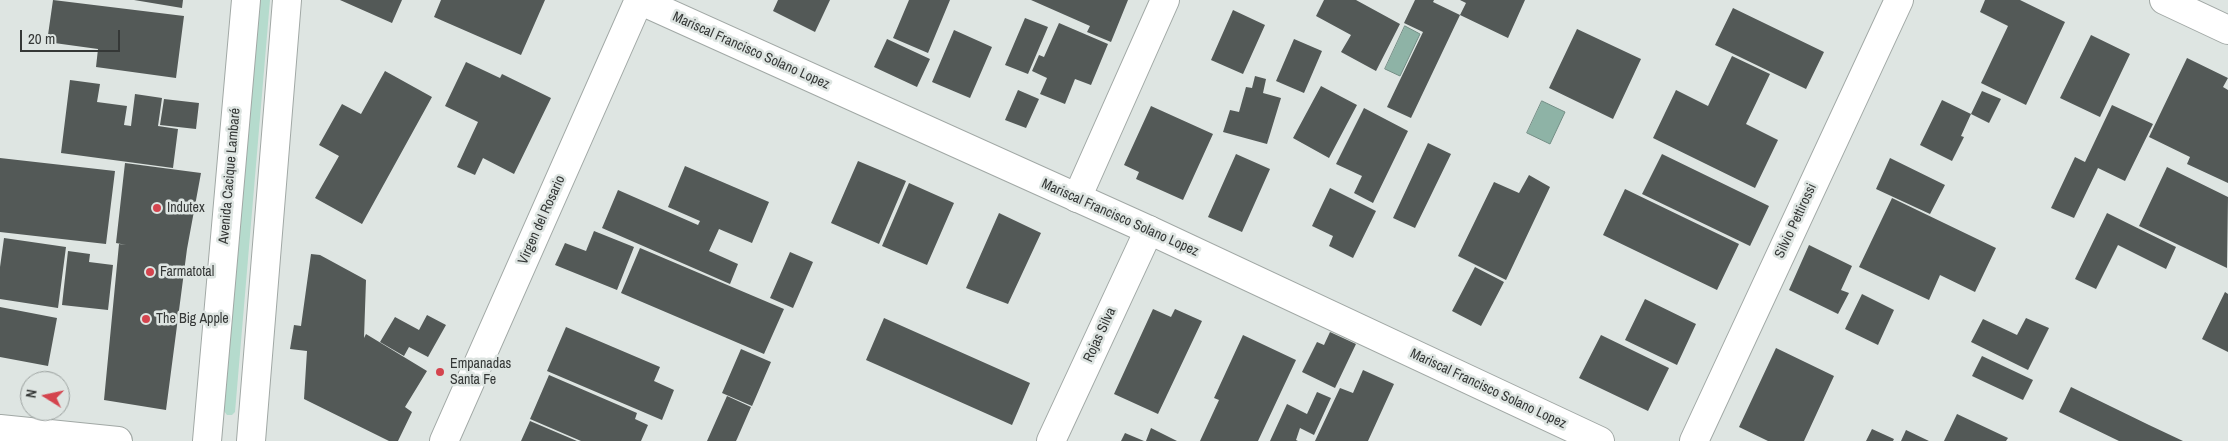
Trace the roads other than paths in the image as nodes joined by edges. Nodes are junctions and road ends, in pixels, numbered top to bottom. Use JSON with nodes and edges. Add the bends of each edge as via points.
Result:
{"nodes":[{"id":1,"x":246,"y":0,"type":"edge"},
{"id":2,"x":286,"y":0,"type":"edge"},
{"id":3,"x":639,"y":0,"type":"edge"},
{"id":4,"x":1165,"y":0,"type":"edge"},
{"id":5,"x":1899,"y":0,"type":"edge"},
{"id":6,"x":2164,"y":0,"type":"edge"},
{"id":7,"x":2228,"y":30,"type":"edge"},
{"id":8,"x":1077,"y":198,"type":"junction"},
{"id":9,"x":1149,"y":230,"type":"junction"},
{"id":10,"x":0,"y":429,"type":"edge"},
{"id":11,"x":118,"y":441,"type":"edge"},
{"id":12,"x":207,"y":441,"type":"edge"},
{"id":13,"x":251,"y":441,"type":"edge"},
{"id":14,"x":444,"y":441,"type":"edge"},
{"id":15,"x":1051,"y":441,"type":"edge"},
{"id":16,"x":1600,"y":441,"type":"edge"},
{"id":17,"x":1694,"y":441,"type":"edge"}],
"edges":[{"from":1,"to":12,"type":"street","name":"Avenida Cacique Lambaré"},
{"from":2,"to":13,"type":"street"},
{"from":3,"to":8,"type":"street","name":"Mariscal Francisco Solano Lopez"},
{"from":3,"to":14,"type":"street","name":"Virgen del Rosario"},
{"from":4,"to":8,"type":"street"},
{"from":5,"to":17,"type":"street","name":"Silvio Pettirossi"},
{"from":6,"to":7,"type":"street"},
{"from":8,"to":9,"type":"street","name":"Mariscal Francisco Solano Lopez"},
{"from":9,"to":15,"type":"street","name":"Rojas Silva"},
{"from":9,"to":16,"type":"street","name":"Mariscal Francisco Solano Lopez"},
{"from":10,"to":11,"type":"street"}]}
